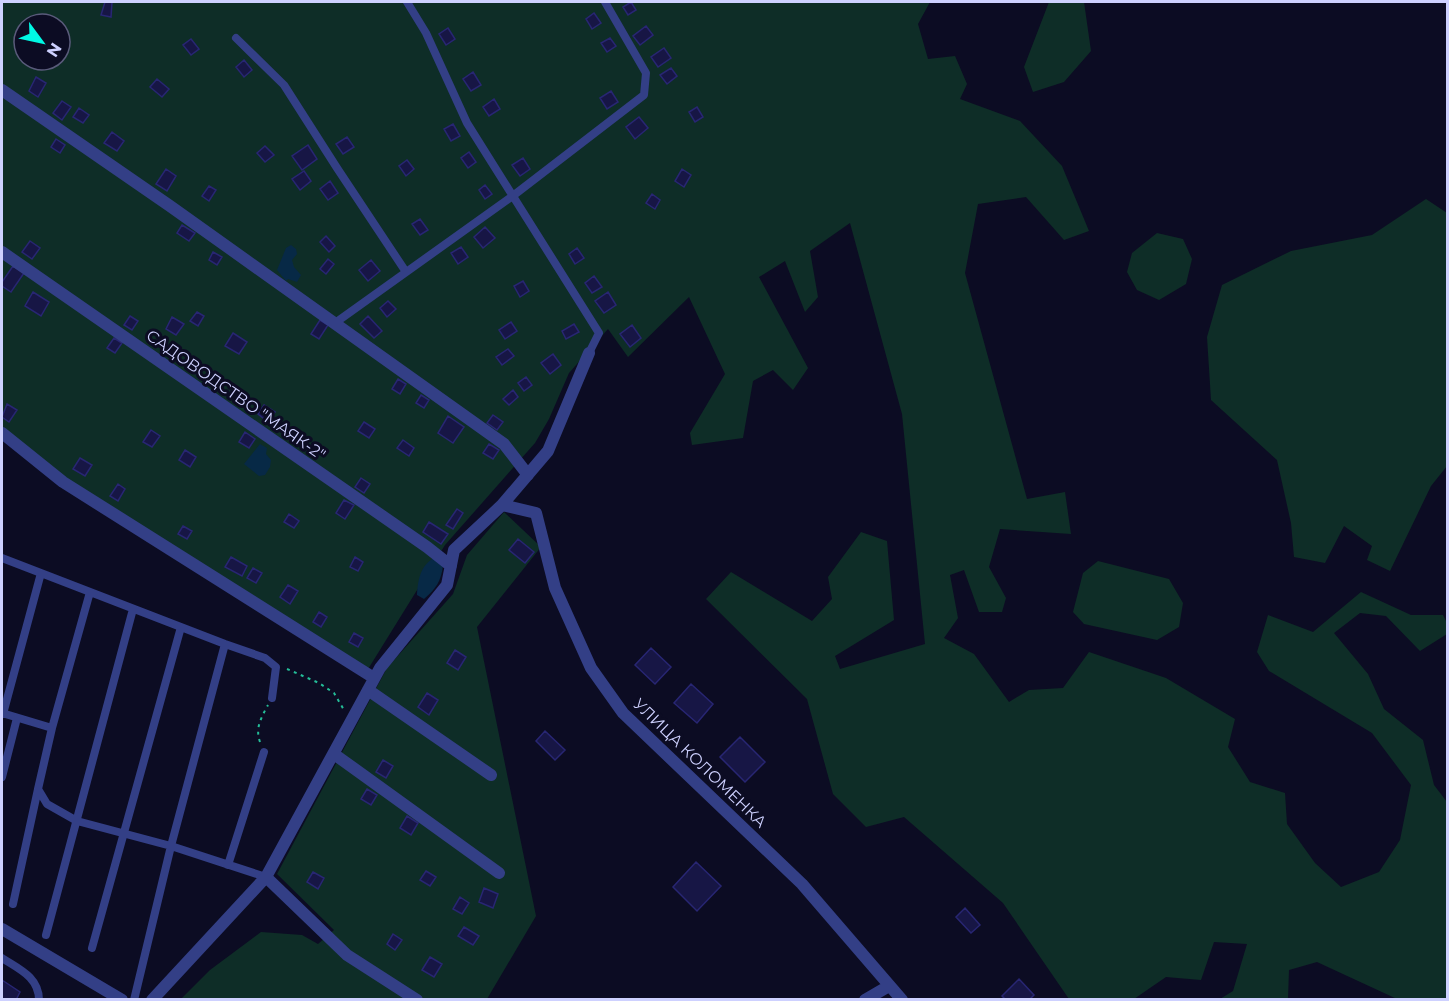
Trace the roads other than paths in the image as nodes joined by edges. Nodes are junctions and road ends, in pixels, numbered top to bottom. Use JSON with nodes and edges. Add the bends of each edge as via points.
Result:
{"nodes":[{"id":1,"x":407,"y":2,"type":"edge"},
{"id":2,"x":604,"y":2,"type":"edge"},
{"id":3,"x":236,"y":38,"type":"dead end"},
{"id":4,"x":2,"y":90,"type":"edge"},
{"id":5,"x":514,"y":195,"type":"junction"},
{"id":6,"x":2,"y":252,"type":"edge"},
{"id":7,"x":406,"y":272,"type":"junction"},
{"id":8,"x":335,"y":323,"type":"junction"},
{"id":9,"x":589,"y":353,"type":"joint"},
{"id":10,"x":2,"y":433,"type":"edge"},
{"id":11,"x":528,"y":475,"type":"junction"},
{"id":12,"x":502,"y":505,"type":"junction"},
{"id":13,"x":2,"y":558,"type":"edge"},
{"id":14,"x":451,"y":566,"type":"junction"},
{"id":15,"x":41,"y":573,"type":"junction"},
{"id":16,"x":90,"y":592,"type":"junction"},
{"id":17,"x":133,"y":609,"type":"junction"},
{"id":18,"x":181,"y":627,"type":"junction"},
{"id":19,"x":225,"y":644,"type":"junction"},
{"id":20,"x":374,"y":678,"type":"junction"},
{"id":21,"x":368,"y":690,"type":"junction"},
{"id":22,"x":272,"y":698,"type":"road end"},
{"id":23,"x":2,"y":714,"type":"edge"},
{"id":24,"x":17,"y":718,"type":"junction"},
{"id":25,"x":52,"y":728,"type":"junction"},
{"id":26,"x":264,"y":752,"type":"road end"},
{"id":27,"x":334,"y":754,"type":"junction"},
{"id":28,"x":491,"y":775,"type":"dead end"},
{"id":29,"x":2,"y":777,"type":"edge"},
{"id":30,"x":38,"y":789,"type":"junction"},
{"id":31,"x":76,"y":821,"type":"junction"},
{"id":32,"x":124,"y":834,"type":"junction"},
{"id":33,"x":171,"y":846,"type":"junction"},
{"id":34,"x":228,"y":865,"type":"junction"},
{"id":35,"x":499,"y":873,"type":"dead end"},
{"id":36,"x":266,"y":877,"type":"junction"},
{"id":37,"x":13,"y":904,"type":"dead end"},
{"id":38,"x":2,"y":929,"type":"edge"},
{"id":39,"x":46,"y":935,"type":"dead end"},
{"id":40,"x":92,"y":948,"type":"dead end"},
{"id":41,"x":2,"y":958,"type":"edge"},
{"id":42,"x":890,"y":986,"type":"junction"},
{"id":43,"x":39,"y":999,"type":"edge"},
{"id":44,"x":122,"y":999,"type":"edge"},
{"id":45,"x":134,"y":999,"type":"edge"},
{"id":46,"x":152,"y":999,"type":"edge"},
{"id":47,"x":417,"y":999,"type":"edge"},
{"id":48,"x":865,"y":999,"type":"edge"},
{"id":49,"x":902,"y":999,"type":"edge"}],
"edges":[{"from":1,"to":5,"type":"lane","via":[[426,33],[467,123]]},
{"from":2,"to":5,"type":"lane","via":[[646,73],[644,95]]},
{"from":3,"to":7,"type":"lane","via":[[284,85]]},
{"from":4,"to":8,"type":"street"},
{"from":5,"to":7,"type":"lane"},
{"from":5,"to":9,"type":"lane","via":[[599,333]]},
{"from":6,"to":14,"type":"street","name":"САДОВОДСТВО \"МАЯК-2\""},
{"from":7,"to":8,"type":"lane"},
{"from":8,"to":11,"type":"street","via":[[504,444]]},
{"from":9,"to":11,"type":"street","via":[[548,451]]},
{"from":10,"to":20,"type":"street","via":[[63,482]]},
{"from":11,"to":12,"type":"street"},
{"from":12,"to":14,"type":"street","via":[[454,550]]},
{"from":12,"to":42,"type":"street","name":"УЛИЦА КОЛОМЕНКА","via":[[536,513],[555,588],[591,668],[623,713],[802,884]]},
{"from":13,"to":15,"type":"lane"},
{"from":14,"to":20,"type":"street","via":[[447,585]]},
{"from":15,"to":16,"type":"lane"},
{"from":15,"to":23,"type":"lane"},
{"from":16,"to":17,"type":"lane"},
{"from":16,"to":25,"type":"lane"},
{"from":17,"to":18,"type":"lane"},
{"from":17,"to":31,"type":"lane"},
{"from":18,"to":19,"type":"lane"},
{"from":18,"to":32,"type":"lane"},
{"from":19,"to":22,"type":"lane","via":[[265,658],[276,667]]},
{"from":19,"to":33,"type":"lane"},
{"from":20,"to":21,"type":"street"},
{"from":21,"to":27,"type":"street"},
{"from":21,"to":28,"type":"street"},
{"from":23,"to":24,"type":"lane"},
{"from":24,"to":25,"type":"lane"},
{"from":24,"to":29,"type":"lane"},
{"from":25,"to":30,"type":"lane"},
{"from":26,"to":34,"type":"lane"},
{"from":27,"to":35,"type":"street"},
{"from":27,"to":36,"type":"street"},
{"from":30,"to":31,"type":"lane","via":[[47,804]]},
{"from":30,"to":37,"type":"lane"},
{"from":31,"to":32,"type":"lane"},
{"from":31,"to":39,"type":"lane"},
{"from":32,"to":33,"type":"lane"},
{"from":32,"to":40,"type":"lane"},
{"from":33,"to":34,"type":"lane"},
{"from":33,"to":45,"type":"lane"},
{"from":34,"to":36,"type":"lane"},
{"from":36,"to":46,"type":"street"},
{"from":36,"to":47,"type":"street","via":[[347,955]]},
{"from":38,"to":44,"type":"street"},
{"from":41,"to":43,"type":"lane","via":[[34,979]]},
{"from":42,"to":48,"type":"street"},
{"from":42,"to":49,"type":"street","name":"УЛИЦА КОЛОМЕНКА"}]}
